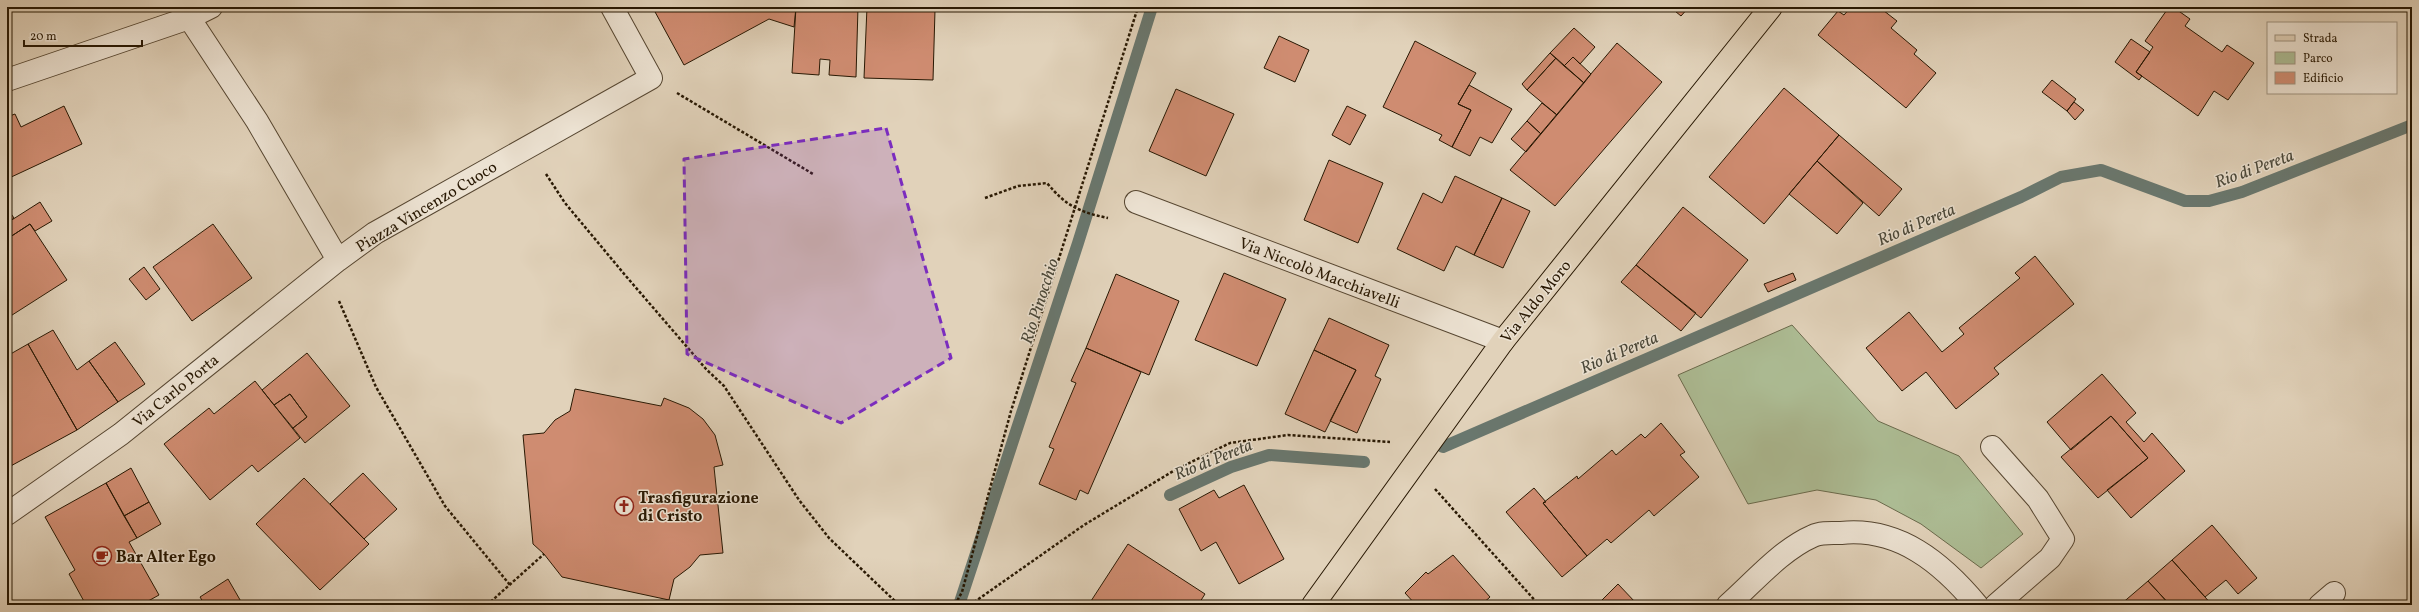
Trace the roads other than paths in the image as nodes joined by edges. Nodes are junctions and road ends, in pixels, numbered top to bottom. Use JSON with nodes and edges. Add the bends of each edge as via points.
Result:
{"nodes":[{"id":1,"x":211,"y":7,"type":"edge"},
{"id":2,"x":612,"y":7,"type":"edge"},
{"id":3,"x":1771,"y":7,"type":"edge"},
{"id":4,"x":186,"y":13,"type":"edge"},
{"id":5,"x":7,"y":80,"type":"edge"},
{"id":6,"x":1136,"y":202,"type":"dead end"},
{"id":7,"x":332,"y":265,"type":"junction"},
{"id":8,"x":1503,"y":341,"type":"junction"},
{"id":9,"x":1992,"y":447,"type":"dead end"},
{"id":10,"x":7,"y":514,"type":"edge"},
{"id":11,"x":1313,"y":605,"type":"edge"},
{"id":12,"x":1728,"y":605,"type":"edge"},
{"id":13,"x":1977,"y":605,"type":"edge"},
{"id":14,"x":1996,"y":605,"type":"edge"}],
"edges":[{"from":1,"to":4,"type":"street"},
{"from":2,"to":7,"type":"street","name":"Piazza Vincenzo Cuoco","via":[[651,78],[375,233]]},
{"from":3,"to":8,"type":"main road","name":"Via Aldo Moro"},
{"from":4,"to":5,"type":"street"},
{"from":4,"to":7,"type":"street","name":"Piazza Vincenzo Cuoco","via":[[257,121]]},
{"from":6,"to":8,"type":"street","name":"Via Niccolò Macchiavelli"},
{"from":7,"to":10,"type":"street","name":"Via Carlo Porta","via":[[121,434]]},
{"from":8,"to":11,"type":"main road","name":"Via Aldo Moro"},
{"from":9,"to":14,"type":"street","via":[[2038,498],[2064,538],[2050,558]]},
{"from":12,"to":13,"type":"street","via":[[1790,549],[1815,535],[1858,531],[1892,537],[1914,548],[1957,582]]}]}
